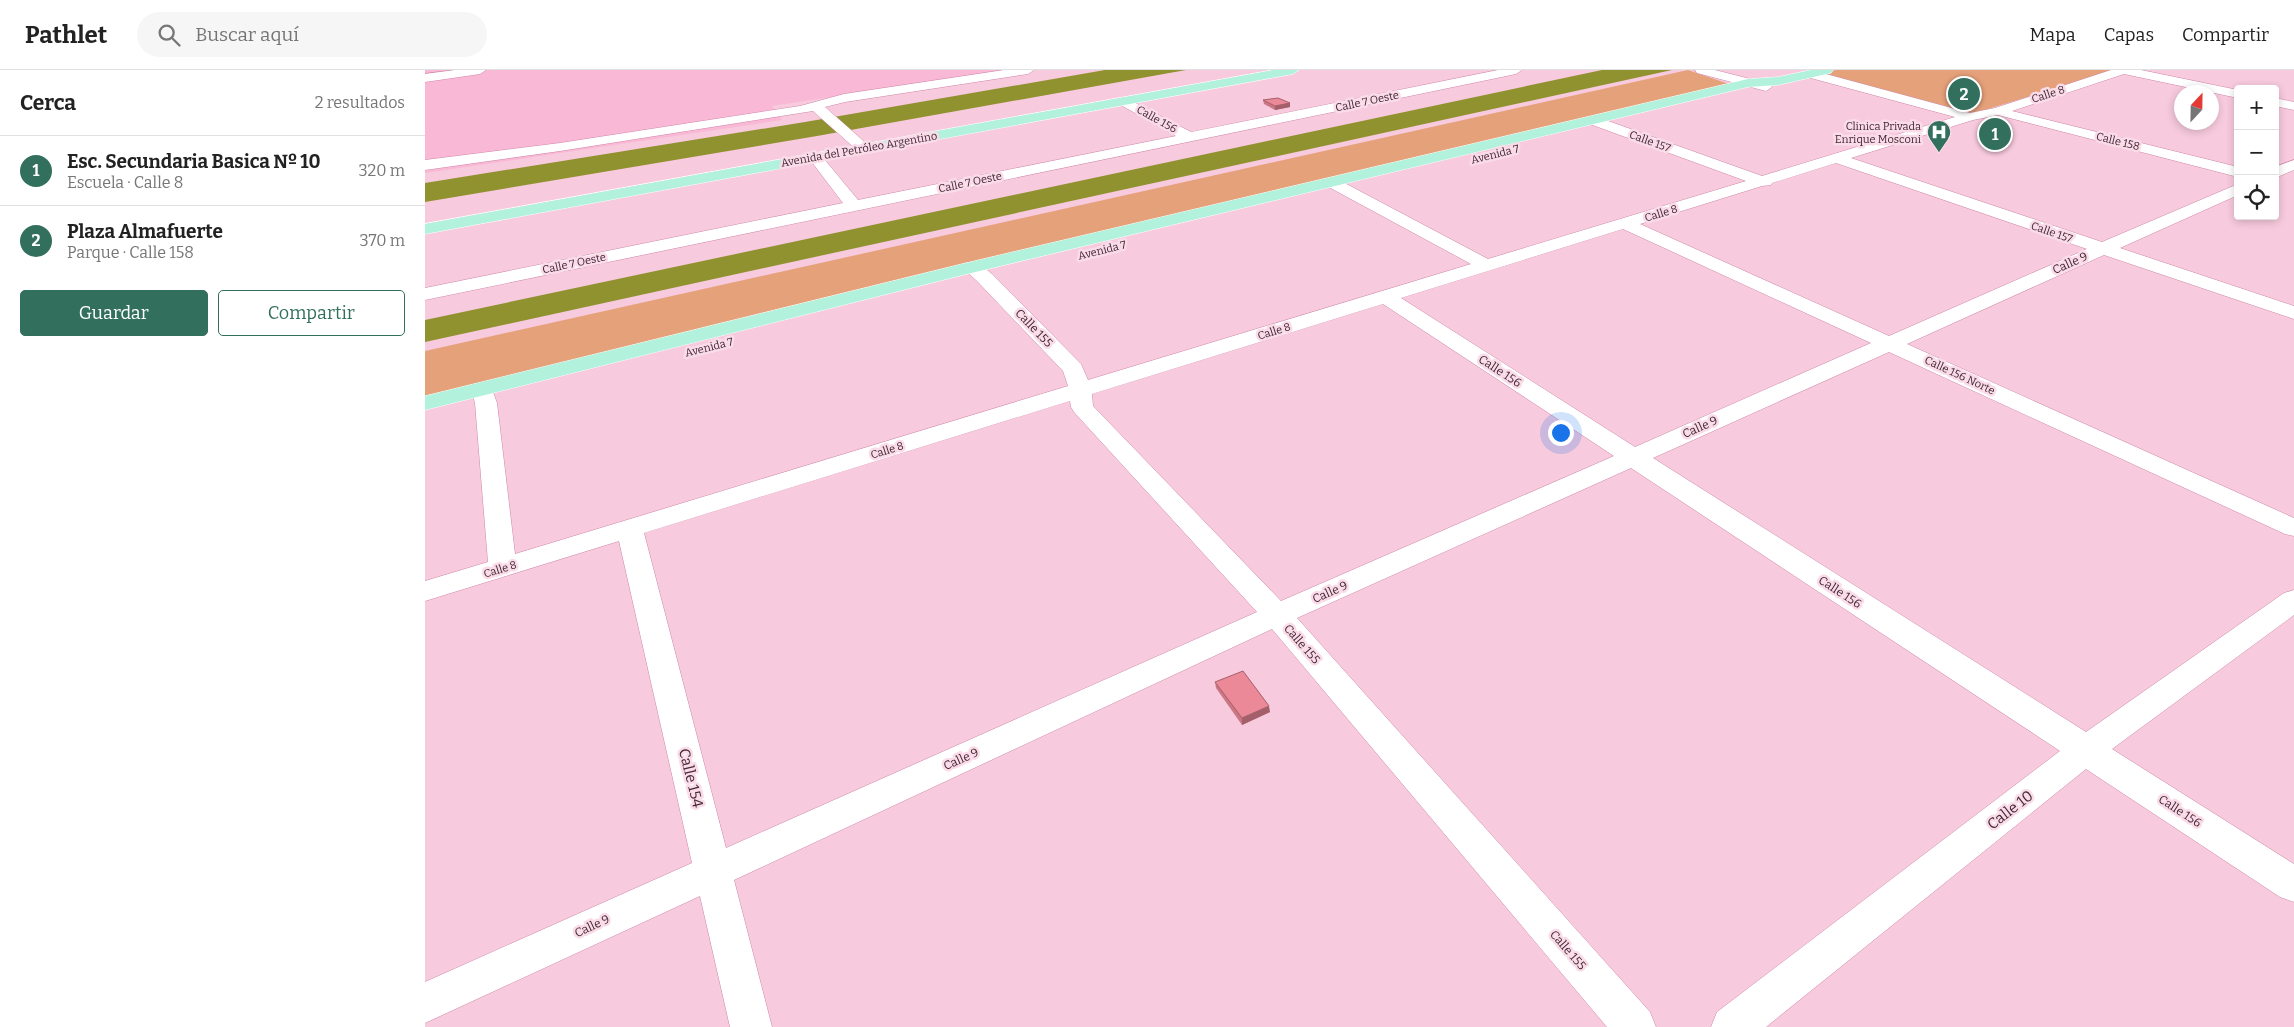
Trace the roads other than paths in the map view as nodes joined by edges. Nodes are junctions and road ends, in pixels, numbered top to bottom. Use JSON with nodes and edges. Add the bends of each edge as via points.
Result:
{"nodes":[{"id":1,"x":480,"y":70,"type":"edge"},
{"id":2,"x":1028,"y":70,"type":"edge"},
{"id":3,"x":1241,"y":70,"type":"edge"},
{"id":4,"x":1293,"y":70,"type":"edge"},
{"id":5,"x":1516,"y":70,"type":"edge"},
{"id":6,"x":1701,"y":70,"type":"edge"},
{"id":7,"x":1827,"y":70,"type":"edge"},
{"id":8,"x":2123,"y":70,"type":"edge"},
{"id":9,"x":1811,"y":74,"type":"junction"},
{"id":10,"x":1426,"y":76,"type":"dead end"},
{"id":11,"x":425,"y":78,"type":"edge"},
{"id":12,"x":1450,"y":84,"type":"junction"},
{"id":13,"x":1764,"y":84,"type":"junction"},
{"id":14,"x":2234,"y":93,"type":"edge"},
{"id":15,"x":1124,"y":101,"type":"junction"},
{"id":16,"x":2279,"y":103,"type":"edge"},
{"id":17,"x":815,"y":106,"type":"junction"},
{"id":18,"x":2294,"y":106,"type":"edge"},
{"id":19,"x":1998,"y":111,"type":"junction"},
{"id":20,"x":1970,"y":117,"type":"junction"},
{"id":21,"x":1592,"y":120,"type":"junction"},
{"id":22,"x":1609,"y":126,"type":"junction"},
{"id":23,"x":848,"y":137,"type":"junction"},
{"id":24,"x":1189,"y":137,"type":"junction"},
{"id":25,"x":863,"y":148,"type":"junction"},
{"id":26,"x":815,"y":157,"type":"junction"},
{"id":27,"x":1838,"y":159,"type":"junction"},
{"id":28,"x":425,"y":165,"type":"edge"},
{"id":29,"x":2294,"y":165,"type":"edge"},
{"id":30,"x":2234,"y":171,"type":"edge"},
{"id":31,"x":2279,"y":179,"type":"edge"},
{"id":32,"x":1765,"y":182,"type":"junction"},
{"id":33,"x":1338,"y":186,"type":"junction"},
{"id":34,"x":2234,"y":191,"type":"edge"},
{"id":35,"x":854,"y":206,"type":"junction"},
{"id":36,"x":425,"y":215,"type":"edge"},
{"id":37,"x":1626,"y":224,"type":"junction"},
{"id":38,"x":425,"y":229,"type":"edge"},
{"id":39,"x":2100,"y":249,"type":"junction"},
{"id":40,"x":1488,"y":266,"type":"junction"},
{"id":41,"x":978,"y":273,"type":"junction"},
{"id":42,"x":425,"y":294,"type":"edge"},
{"id":43,"x":1386,"y":297,"type":"junction"},
{"id":44,"x":2294,"y":313,"type":"edge"},
{"id":45,"x":1891,"y":344,"type":"junction"},
{"id":46,"x":1081,"y":390,"type":"junction"},
{"id":47,"x":484,"y":396,"type":"junction"},
{"id":48,"x":425,"y":403,"type":"edge"},
{"id":49,"x":425,"y":418,"type":"edge"},
{"id":50,"x":1631,"y":457,"type":"junction"},
{"id":51,"x":2294,"y":528,"type":"edge"},
{"id":52,"x":630,"y":530,"type":"junction"},
{"id":53,"x":503,"y":568,"type":"junction"},
{"id":54,"x":425,"y":591,"type":"edge"},
{"id":55,"x":2294,"y":600,"type":"edge"},
{"id":56,"x":1277,"y":615,"type":"junction"},
{"id":57,"x":2086,"y":750,"type":"junction"},
{"id":58,"x":713,"y":871,"type":"junction"},
{"id":59,"x":2294,"y":885,"type":"edge"},
{"id":60,"x":425,"y":1003,"type":"edge"},
{"id":61,"x":751,"y":1027,"type":"edge"},
{"id":62,"x":1635,"y":1027,"type":"edge"},
{"id":63,"x":1731,"y":1027,"type":"edge"}],
"edges":[{"from":1,"to":11,"type":"street"},
{"from":2,"to":17,"type":"street","via":[[845,98]]},
{"from":3,"to":23,"type":"main road","name":"Avenida del Petróleo Argentino"},
{"from":4,"to":15,"type":"main road","name":"Avenida del Petróleo Argentino"},
{"from":5,"to":12,"type":"street","name":"Calle 7 Oeste"},
{"from":6,"to":13,"type":"street"},
{"from":7,"to":9,"type":"main road","name":"Avenida 7"},
{"from":8,"to":14,"type":"street"},
{"from":8,"to":19,"type":"street","name":"Calle 8"},
{"from":9,"to":13,"type":"main road","name":"Avenida 7"},
{"from":9,"to":20,"type":"street"},
{"from":10,"to":12,"type":"street"},
{"from":12,"to":24,"type":"street","name":"Calle 7 Oeste"},
{"from":13,"to":21,"type":"main road","name":"Avenida 7"},
{"from":13,"to":22,"type":"main road","name":"Avenida 7"},
{"from":15,"to":24,"type":"street","name":"Calle 156"},
{"from":15,"to":25,"type":"main road","name":"Avenida del Petróleo Argentino"},
{"from":16,"to":18,"type":"street"},
{"from":17,"to":23,"type":"street"},
{"from":17,"to":28,"type":"street"},
{"from":19,"to":20,"type":"street","name":"Calle 8"},
{"from":19,"to":30,"type":"street","name":"Calle 158"},
{"from":20,"to":27,"type":"street","name":"Calle 8"},
{"from":21,"to":22,"type":"street","name":"Calle 157"},
{"from":21,"to":33,"type":"main road","name":"Avenida 7"},
{"from":22,"to":32,"type":"street","name":"Calle 157"},
{"from":22,"to":33,"type":"main road","name":"Avenida 7"},
{"from":23,"to":25,"type":"street"},
{"from":23,"to":36,"type":"main road","name":"Avenida del Petróleo Argentino"},
{"from":24,"to":35,"type":"street","name":"Calle 7 Oeste"},
{"from":25,"to":26,"type":"main road","name":"Avenida del Petróleo Argentino"},
{"from":26,"to":35,"type":"street"},
{"from":26,"to":38,"type":"main road","name":"Avenida del Petróleo Argentino"},
{"from":27,"to":32,"type":"street","name":"Calle 8"},
{"from":27,"to":39,"type":"street","name":"Calle 157"},
{"from":29,"to":31,"type":"street"},
{"from":32,"to":37,"type":"street","name":"Calle 8"},
{"from":33,"to":40,"type":"street"},
{"from":33,"to":41,"type":"main road","name":"Avenida 7"},
{"from":34,"to":39,"type":"street","name":"Calle 9"},
{"from":35,"to":42,"type":"street","name":"Calle 7 Oeste"},
{"from":37,"to":40,"type":"street","name":"Calle 8"},
{"from":37,"to":45,"type":"street","name":"Calle 156 Norte"},
{"from":39,"to":44,"type":"street","name":"Calle 157"},
{"from":39,"to":45,"type":"street","name":"Calle 9"},
{"from":40,"to":43,"type":"street","name":"Calle 8"},
{"from":41,"to":46,"type":"street","name":"Calle 155","via":[[1073,369]]},
{"from":41,"to":47,"type":"main road","name":"Avenida 7"},
{"from":43,"to":46,"type":"street","name":"Calle 8"},
{"from":43,"to":50,"type":"street","name":"Calle 156"},
{"from":45,"to":50,"type":"street","name":"Calle 9"},
{"from":45,"to":51,"type":"street","name":"Calle 156 Norte"},
{"from":46,"to":52,"type":"street","name":"Calle 8"},
{"from":46,"to":56,"type":"street","name":"Calle 155","via":[[1082,407]]},
{"from":47,"to":48,"type":"main road","name":"Avenida 7"},
{"from":47,"to":49,"type":"main road","name":"Avenida 7"},
{"from":47,"to":53,"type":"street"},
{"from":50,"to":56,"type":"street","name":"Calle 9"},
{"from":50,"to":57,"type":"street","name":"Calle 156"},
{"from":52,"to":53,"type":"street","name":"Calle 8"},
{"from":52,"to":58,"type":"street","name":"Calle 154"},
{"from":53,"to":54,"type":"street","name":"Calle 8"},
{"from":55,"to":57,"type":"street","name":"Calle 10"},
{"from":56,"to":58,"type":"street","name":"Calle 9"},
{"from":56,"to":62,"type":"street","name":"Calle 155"},
{"from":57,"to":59,"type":"street","name":"Calle 156"},
{"from":57,"to":63,"type":"street","name":"Calle 10"},
{"from":58,"to":60,"type":"street","name":"Calle 9"},
{"from":58,"to":61,"type":"street","name":"Calle 154"}]}
